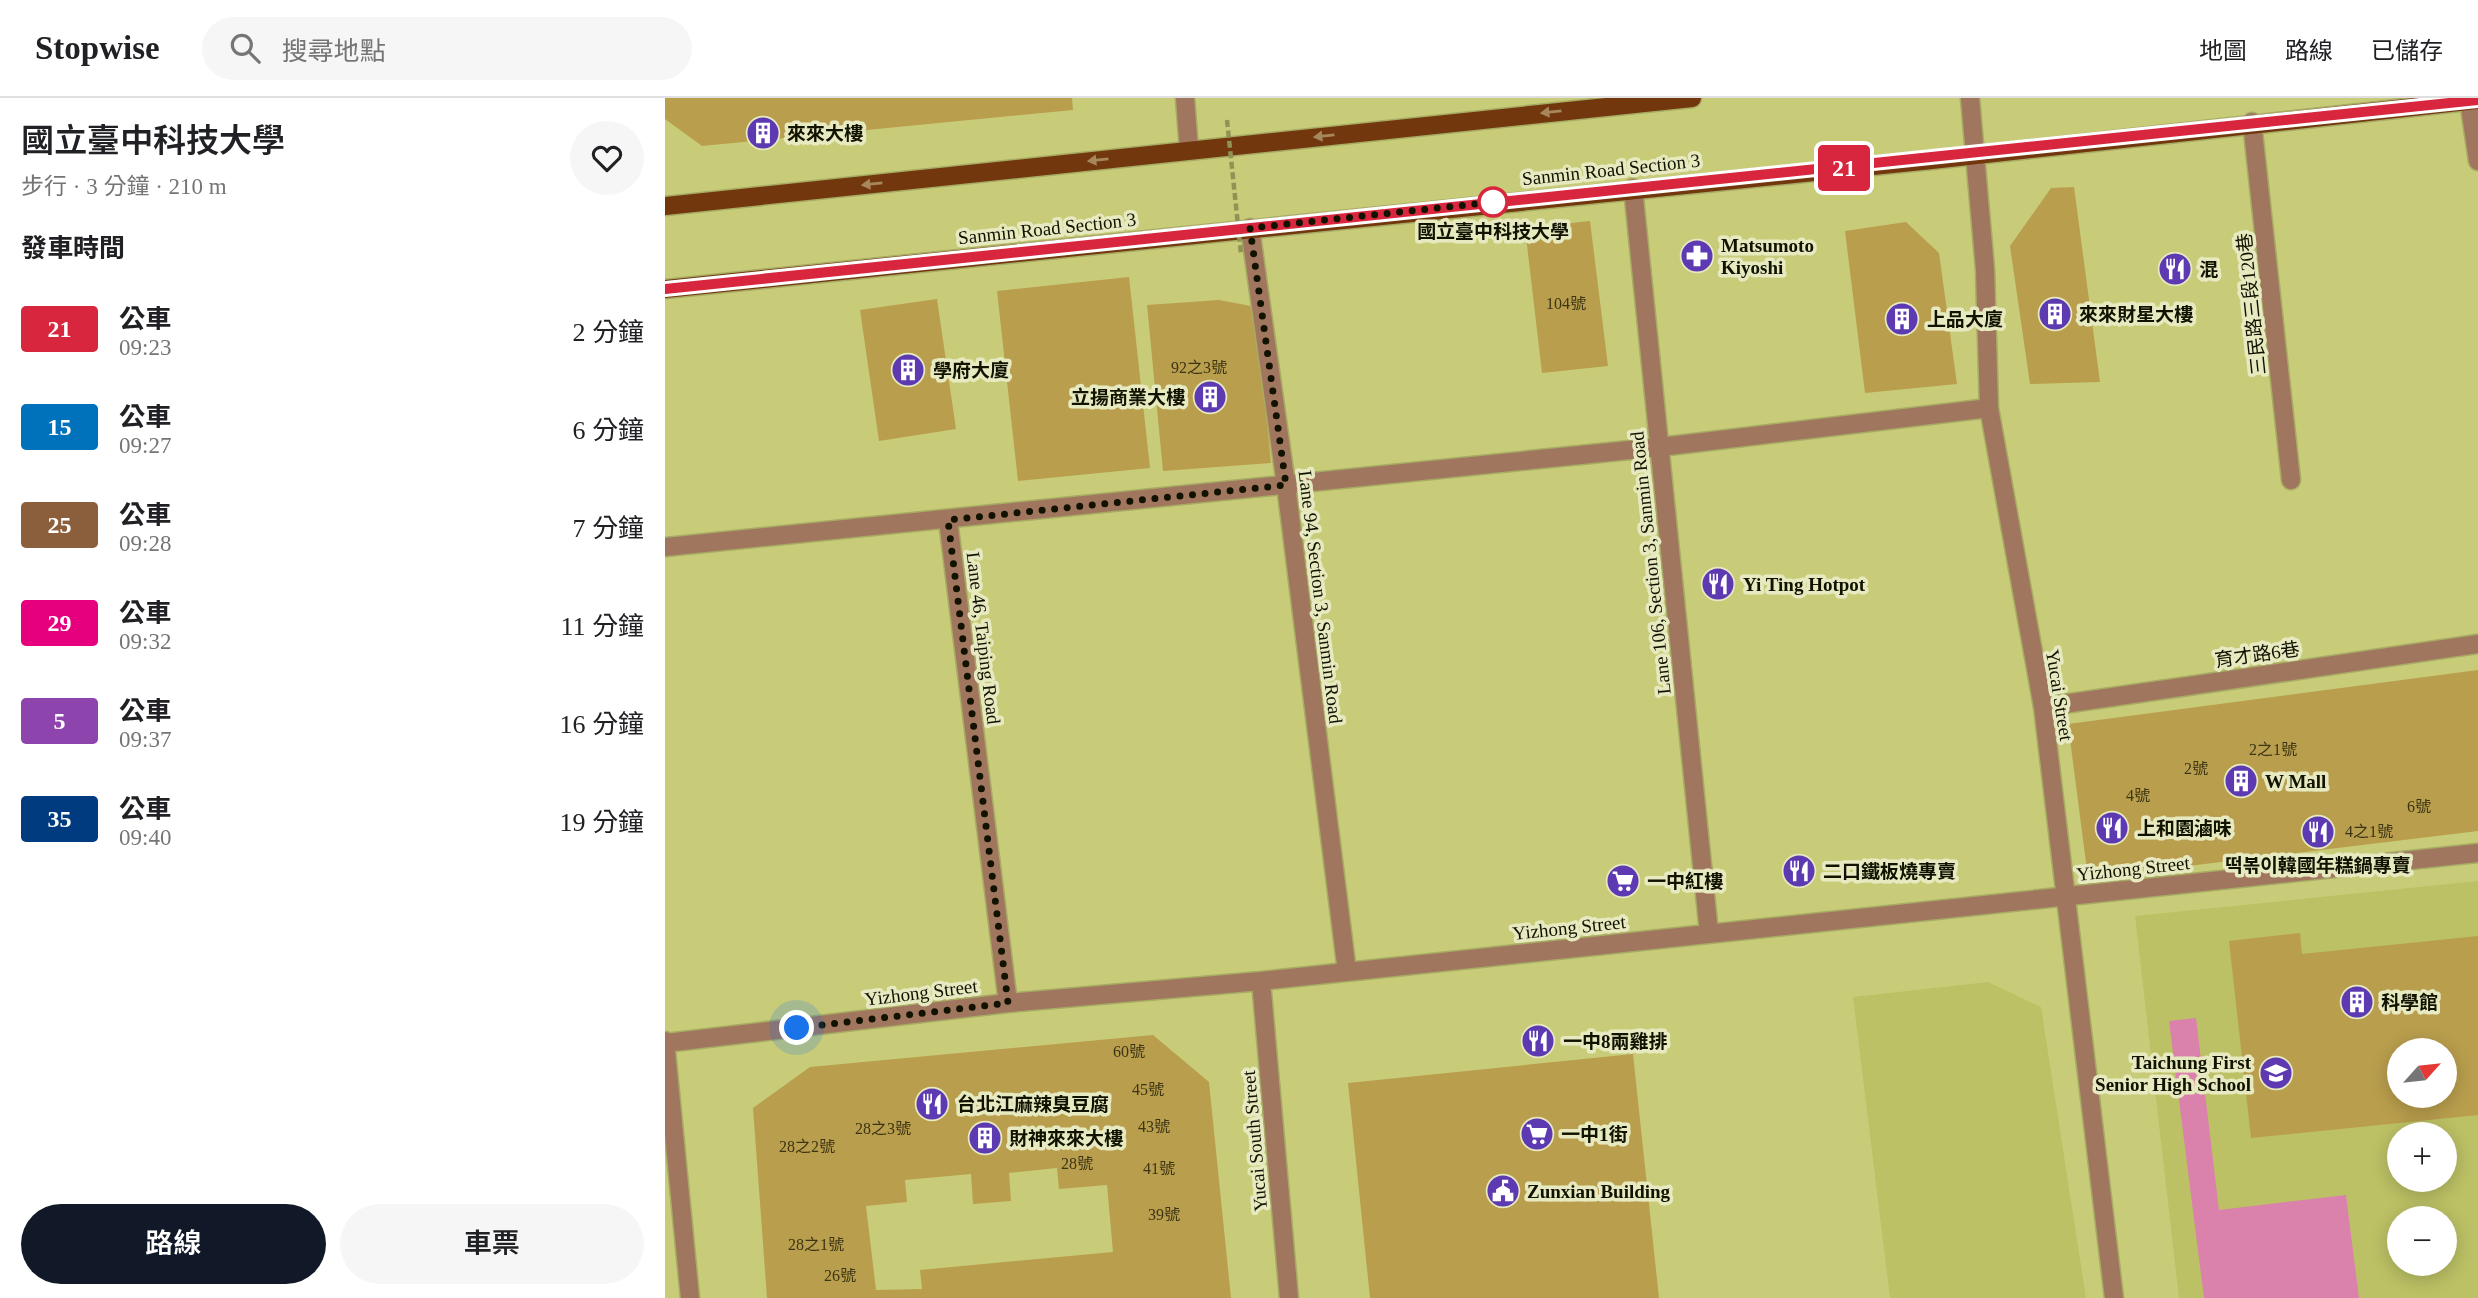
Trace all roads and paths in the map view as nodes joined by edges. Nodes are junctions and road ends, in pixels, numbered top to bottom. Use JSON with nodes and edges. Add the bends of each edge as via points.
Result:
{"nodes":[{"id":1,"x":1185,"y":98,"type":"edge"},
{"id":2,"x":1692,"y":98,"type":"edge"},
{"id":3,"x":1970,"y":98,"type":"edge"},
{"id":4,"x":2473,"y":100,"type":"edge"},
{"id":5,"x":1227,"y":120,"type":"dead end"},
{"id":6,"x":2252,"y":122,"type":"junction"},
{"id":7,"x":1189,"y":150,"type":"junction"},
{"id":8,"x":1976,"y":154,"type":"junction"},
{"id":9,"x":2478,"y":161,"type":"edge"},
{"id":10,"x":1633,"y":188,"type":"junction"},
{"id":11,"x":665,"y":206,"type":"edge"},
{"id":12,"x":1250,"y":228,"type":"junction"},
{"id":13,"x":1241,"y":254,"type":"dead end"},
{"id":14,"x":665,"y":289,"type":"edge"},
{"id":15,"x":1989,"y":408,"type":"junction"},
{"id":16,"x":1660,"y":447,"type":"junction"},
{"id":17,"x":2291,"y":480,"type":"dead end"},
{"id":18,"x":1286,"y":485,"type":"junction"},
{"id":19,"x":948,"y":520,"type":"junction"},
{"id":20,"x":665,"y":547,"type":"edge"},
{"id":21,"x":2478,"y":644,"type":"edge"},
{"id":22,"x":2043,"y":707,"type":"junction"},
{"id":23,"x":2478,"y":853,"type":"edge"},
{"id":24,"x":2064,"y":897,"type":"junction"},
{"id":25,"x":1709,"y":933,"type":"junction"},
{"id":26,"x":1347,"y":972,"type":"junction"},
{"id":27,"x":1261,"y":981,"type":"junction"},
{"id":28,"x":1008,"y":1003,"type":"junction"},
{"id":29,"x":665,"y":1043,"type":"edge"},
{"id":30,"x":690,"y":1298,"type":"edge"},
{"id":31,"x":1289,"y":1298,"type":"edge"},
{"id":32,"x":2114,"y":1298,"type":"edge"}],
"edges":[{"from":1,"to":7,"type":"street"},
{"from":2,"to":7,"type":"main road","one_way":true},
{"from":3,"to":8,"type":"street","name":"Yucai Street"},
{"from":4,"to":6,"type":"main road","name":"Sanmin Road Section 3"},
{"from":4,"to":9,"type":"street"},
{"from":5,"to":13,"type":"path","bridge":true},
{"from":6,"to":8,"type":"main road","name":"Sanmin Road Section 3"},
{"from":6,"to":17,"type":"street","name":"三民路三段120巷"},
{"from":7,"to":11,"type":"main road","one_way":true},
{"from":8,"to":10,"type":"main road","name":"Sanmin Road Section 3"},
{"from":8,"to":15,"type":"street","name":"Yucai Street"},
{"from":10,"to":12,"type":"main road","name":"Sanmin Road Section 3"},
{"from":10,"to":16,"type":"street","name":"Lane 106, Section 3, Sanmin Road"},
{"from":12,"to":14,"type":"main road","name":"Sanmin Road Section 3"},
{"from":12,"to":18,"type":"street","name":"Lane 94, Section 3, Sanmin Road"},
{"from":15,"to":16,"type":"street"},
{"from":15,"to":22,"type":"street","name":"Yucai Street"},
{"from":16,"to":18,"type":"street"},
{"from":16,"to":25,"type":"street","name":"Lane 106, Section 3, Sanmin Road"},
{"from":18,"to":19,"type":"street"},
{"from":18,"to":26,"type":"street","name":"Lane 94, Section 3, Sanmin Road"},
{"from":19,"to":20,"type":"street"},
{"from":19,"to":28,"type":"street","name":"Lane 46, Taiping Road"},
{"from":21,"to":22,"type":"street","name":"育才路6巷"},
{"from":22,"to":24,"type":"street","name":"Yucai Street"},
{"from":23,"to":24,"type":"street","name":"Yizhong Street"},
{"from":24,"to":25,"type":"street","name":"Yizhong Street"},
{"from":24,"to":32,"type":"street","name":"Yucai Street"},
{"from":25,"to":26,"type":"street","name":"Yizhong Street"},
{"from":26,"to":27,"type":"street","name":"Yizhong Street"},
{"from":27,"to":28,"type":"street","name":"Yizhong Street"},
{"from":27,"to":31,"type":"street","name":"Yucai South Street"},
{"from":28,"to":29,"type":"street","name":"Yizhong Street"},
{"from":29,"to":30,"type":"street"}]}
